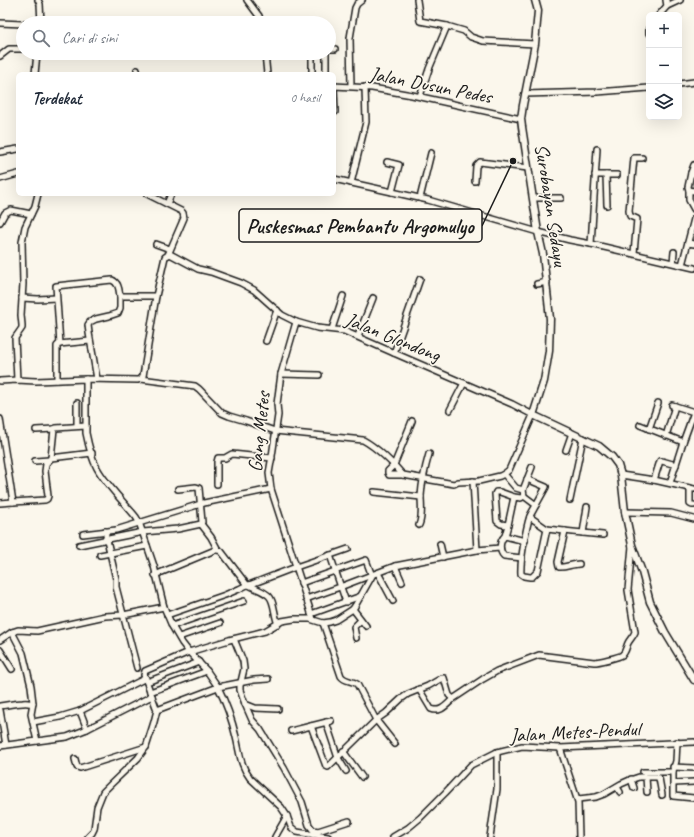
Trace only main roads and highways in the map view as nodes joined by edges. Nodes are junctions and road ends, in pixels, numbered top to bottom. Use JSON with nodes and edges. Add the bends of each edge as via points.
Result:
{"nodes":[{"id":1,"x":535,"y":0,"type":"edge"},
{"id":2,"x":533,"y":415,"type":"joint"},
{"id":3,"x":694,"y":680,"type":"edge"}],
"edges":[{"from":1,"to":2,"type":"main road","name":"Surobayan Sedayu","via":[[538,11],[535,44],[521,119],[543,254],[550,320],[549,351],[544,381]]},
{"from":2,"to":3,"type":"main road","name":"Jalan Glondong","via":[[599,446],[618,466],[632,545],[650,602]]}]}
